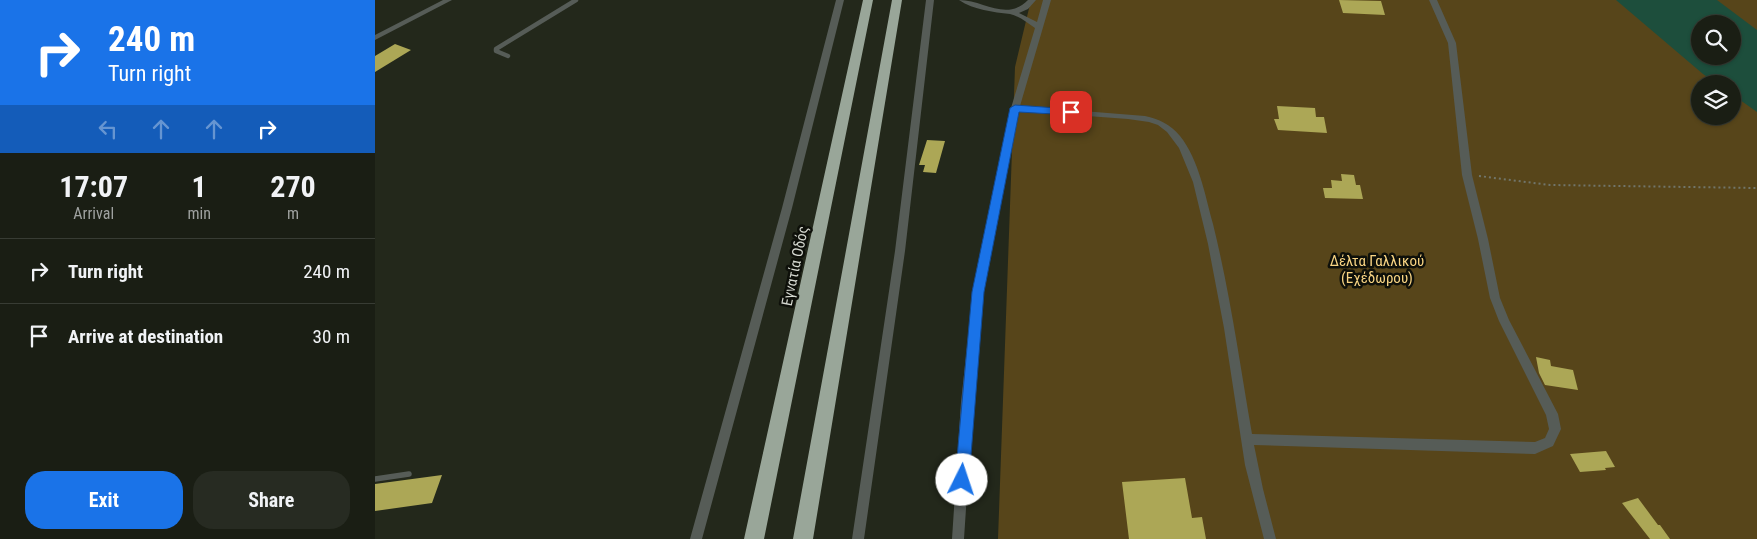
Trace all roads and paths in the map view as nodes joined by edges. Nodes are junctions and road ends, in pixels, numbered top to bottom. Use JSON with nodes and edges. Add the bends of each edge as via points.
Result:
{"nodes":[{"id":1,"x":448,"y":0,"type":"edge"},
{"id":2,"x":576,"y":0,"type":"edge"},
{"id":3,"x":840,"y":0,"type":"edge"},
{"id":4,"x":868,"y":0,"type":"edge"},
{"id":5,"x":897,"y":0,"type":"edge"},
{"id":6,"x":930,"y":0,"type":"edge"},
{"id":7,"x":963,"y":0,"type":"edge"},
{"id":8,"x":1031,"y":0,"type":"edge"},
{"id":9,"x":1047,"y":0,"type":"edge"},
{"id":10,"x":1433,"y":0,"type":"edge"},
{"id":11,"x":1014,"y":13,"type":"junction"},
{"id":12,"x":1038,"y":26,"type":"junction"},
{"id":13,"x":375,"y":38,"type":"edge"},
{"id":14,"x":507,"y":56,"type":"dead end"},
{"id":15,"x":1015,"y":108,"type":"junction"},
{"id":16,"x":1467,"y":175,"type":"junction"},
{"id":17,"x":1757,"y":188,"type":"edge"},
{"id":18,"x":1247,"y":439,"type":"junction"},
{"id":19,"x":409,"y":474,"type":"dead end"},
{"id":20,"x":375,"y":479,"type":"edge"},
{"id":21,"x":696,"y":539,"type":"edge"},
{"id":22,"x":754,"y":539,"type":"edge"},
{"id":23,"x":803,"y":539,"type":"edge"},
{"id":24,"x":858,"y":539,"type":"edge"},
{"id":25,"x":958,"y":539,"type":"edge"},
{"id":26,"x":1270,"y":539,"type":"edge"}],
"edges":[{"from":1,"to":13,"type":"street"},
{"from":2,"to":14,"type":"lane","via":[[496,49]]},
{"from":3,"to":21,"type":"street"},
{"from":4,"to":22,"type":"highway","name":"Εγνατία Οδός"},
{"from":5,"to":23,"type":"highway"},
{"from":6,"to":24,"type":"street","via":[[899,251]]},
{"from":7,"to":11,"type":"street"},
{"from":8,"to":11,"type":"street"},
{"from":9,"to":12,"type":"street"},
{"from":10,"to":16,"type":"street","via":[[1452,43]]},
{"from":11,"to":12,"type":"street"},
{"from":12,"to":15,"type":"street"},
{"from":15,"to":18,"type":"street","via":[[1146,119],[1169,128],[1177,138],[1196,175],[1209,230],[1234,353]]},
{"from":15,"to":25,"type":"street","via":[[978,292]]},
{"from":16,"to":17,"type":"path","via":[[1551,185]]},
{"from":16,"to":18,"type":"street","via":[[1495,298],[1552,414],[1555,430],[1549,442],[1535,448]]},
{"from":18,"to":26,"type":"street"},
{"from":19,"to":20,"type":"lane"}]}
